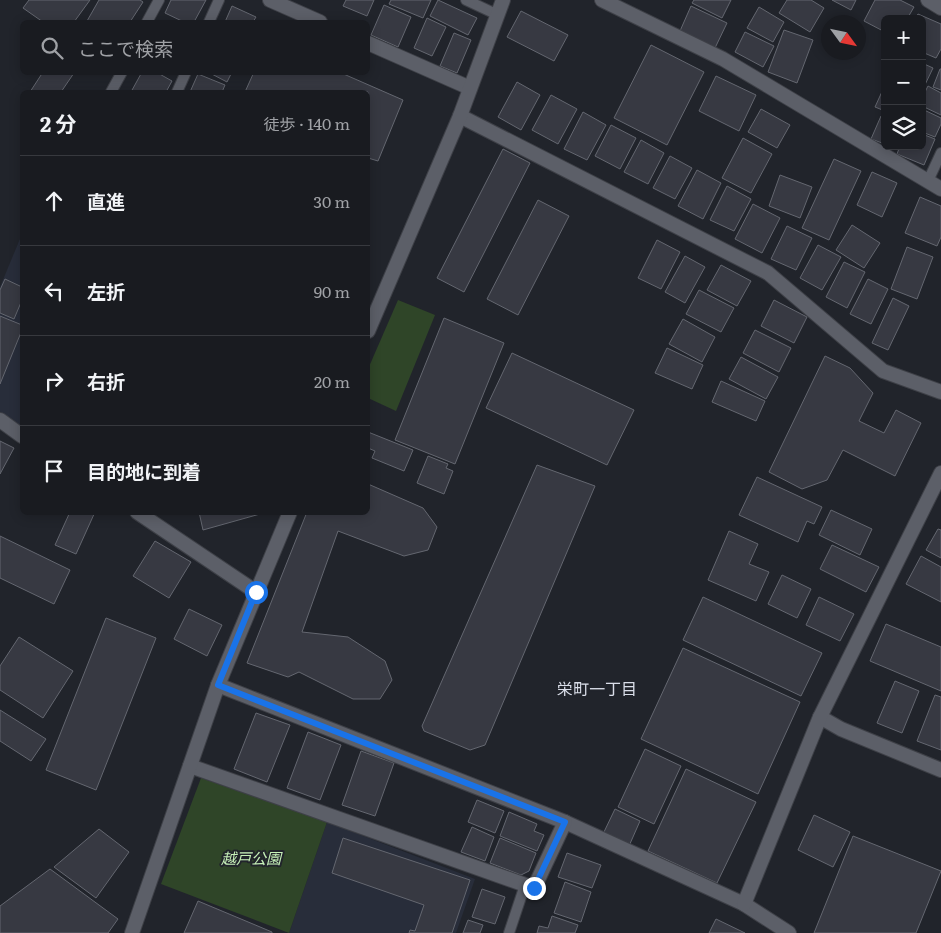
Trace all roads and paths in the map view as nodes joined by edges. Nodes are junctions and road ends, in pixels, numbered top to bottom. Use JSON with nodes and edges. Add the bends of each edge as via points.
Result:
{"nodes":[{"id":1,"x":159,"y":0,"type":"edge"},
{"id":2,"x":219,"y":0,"type":"edge"},
{"id":3,"x":270,"y":0,"type":"edge"},
{"id":4,"x":466,"y":0,"type":"edge"},
{"id":5,"x":503,"y":0,"type":"edge"},
{"id":6,"x":602,"y":0,"type":"edge"},
{"id":7,"x":928,"y":0,"type":"edge"},
{"id":8,"x":941,"y":8,"type":"edge"},
{"id":9,"x":498,"y":15,"type":"junction"},
{"id":10,"x":148,"y":20,"type":"edge"},
{"id":11,"x":210,"y":20,"type":"edge"},
{"id":12,"x":315,"y":20,"type":"edge"},
{"id":13,"x":370,"y":44,"type":"edge"},
{"id":14,"x":120,"y":75,"type":"edge"},
{"id":15,"x":185,"y":75,"type":"edge"},
{"id":16,"x":470,"y":88,"type":"junction"},
{"id":17,"x":113,"y":90,"type":"edge"},
{"id":18,"x":178,"y":90,"type":"edge"},
{"id":19,"x":460,"y":116,"type":"junction"},
{"id":20,"x":941,"y":153,"type":"edge"},
{"id":21,"x":928,"y":181,"type":"junction"},
{"id":22,"x":941,"y":189,"type":"edge"},
{"id":23,"x":370,"y":327,"type":"edge"},
{"id":24,"x":941,"y":392,"type":"edge"},
{"id":25,"x":0,"y":420,"type":"edge"},
{"id":26,"x":20,"y":435,"type":"edge"},
{"id":27,"x":941,"y":473,"type":"edge"},
{"id":28,"x":141,"y":515,"type":"edge"},
{"id":29,"x":289,"y":515,"type":"edge"},
{"id":30,"x":256,"y":592,"type":"junction"},
{"id":31,"x":218,"y":685,"type":"junction"},
{"id":32,"x":820,"y":717,"type":"junction"},
{"id":33,"x":190,"y":766,"type":"junction"},
{"id":34,"x":941,"y":770,"type":"edge"},
{"id":35,"x":565,"y":822,"type":"junction"},
{"id":36,"x":525,"y":885,"type":"junction"},
{"id":37,"x":744,"y":904,"type":"junction"},
{"id":38,"x":132,"y":933,"type":"edge"},
{"id":39,"x":510,"y":933,"type":"edge"},
{"id":40,"x":789,"y":933,"type":"edge"}],
"edges":[{"from":1,"to":10,"type":"lane"},
{"from":2,"to":11,"type":"lane"},
{"from":3,"to":12,"type":"street"},
{"from":4,"to":9,"type":"lane"},
{"from":5,"to":9,"type":"street"},
{"from":6,"to":21,"type":"street","via":[[723,59]]},
{"from":7,"to":8,"type":"street"},
{"from":9,"to":16,"type":"street"},
{"from":13,"to":16,"type":"street"},
{"from":14,"to":17,"type":"lane"},
{"from":15,"to":18,"type":"lane"},
{"from":16,"to":19,"type":"street"},
{"from":19,"to":23,"type":"street"},
{"from":19,"to":24,"type":"street","via":[[768,273],[883,371]]},
{"from":20,"to":21,"type":"lane"},
{"from":21,"to":22,"type":"street"},
{"from":25,"to":26,"type":"street"},
{"from":27,"to":32,"type":"street"},
{"from":28,"to":30,"type":"street"},
{"from":29,"to":30,"type":"street"},
{"from":30,"to":31,"type":"street"},
{"from":31,"to":33,"type":"street"},
{"from":31,"to":35,"type":"street"},
{"from":32,"to":34,"type":"street","via":[[841,729]]},
{"from":32,"to":37,"type":"street"},
{"from":33,"to":36,"type":"street"},
{"from":33,"to":38,"type":"street"},
{"from":35,"to":36,"type":"street","via":[[534,888]]},
{"from":35,"to":37,"type":"street"},
{"from":36,"to":39,"type":"lane"},
{"from":37,"to":40,"type":"street"}]}
